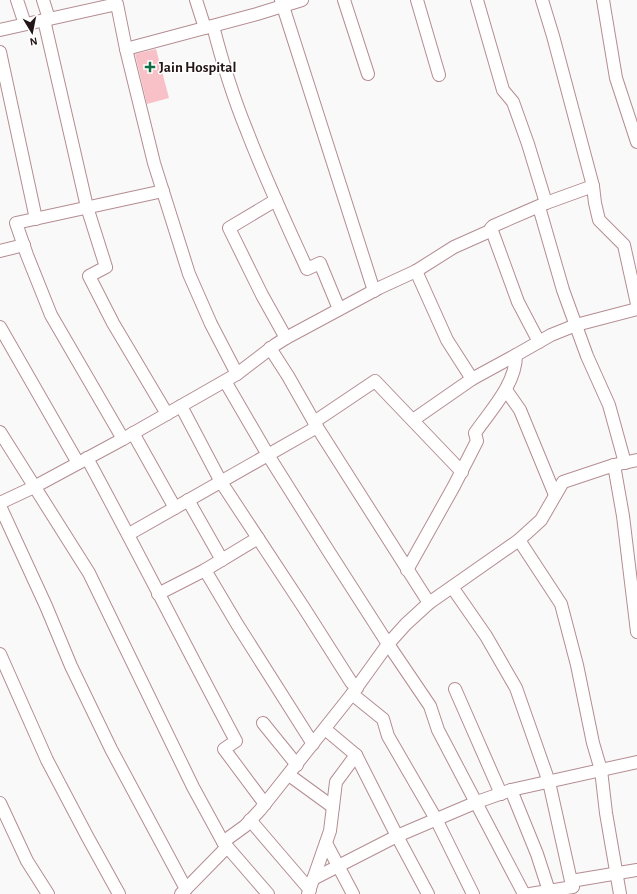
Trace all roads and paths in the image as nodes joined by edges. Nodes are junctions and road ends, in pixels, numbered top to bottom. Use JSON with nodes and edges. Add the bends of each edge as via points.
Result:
{"nodes":[{"id":1,"x":17,"y":0,"type":"edge"},
{"id":2,"x":43,"y":0,"type":"edge"},
{"id":3,"x":196,"y":0,"type":"edge"},
{"id":4,"x":302,"y":0,"type":"edge"},
{"id":5,"x":344,"y":0,"type":"edge"},
{"id":6,"x":417,"y":0,"type":"edge"},
{"id":7,"x":477,"y":0,"type":"edge"},
{"id":8,"x":542,"y":0,"type":"edge"},
{"id":9,"x":603,"y":0,"type":"edge"},
{"id":10,"x":116,"y":2,"type":"edge"},
{"id":11,"x":282,"y":3,"type":"edge"},
{"id":12,"x":47,"y":20,"type":"junction"},
{"id":13,"x":25,"y":24,"type":"junction"},
{"id":14,"x":209,"y":27,"type":"junction"},
{"id":15,"x":0,"y":30,"type":"edge"},
{"id":16,"x":126,"y":49,"type":"junction"},
{"id":17,"x":0,"y":52,"type":"edge"},
{"id":18,"x":368,"y":74,"type":"dead end"},
{"id":19,"x":440,"y":75,"type":"dead end"},
{"id":20,"x":632,"y":110,"type":"edge"},
{"id":21,"x":637,"y":142,"type":"edge"},
{"id":22,"x":593,"y":186,"type":"junction"},
{"id":23,"x":163,"y":191,"type":"junction"},
{"id":24,"x":276,"y":200,"type":"junction"},
{"id":25,"x":542,"y":205,"type":"junction"},
{"id":26,"x":87,"y":207,"type":"junction"},
{"id":27,"x":36,"y":219,"type":"junction"},
{"id":28,"x":491,"y":228,"type":"junction"},
{"id":29,"x":24,"y":245,"type":"junction"},
{"id":30,"x":0,"y":251,"type":"edge"},
{"id":31,"x":416,"y":272,"type":"junction"},
{"id":32,"x":374,"y":291,"type":"junction"},
{"id":33,"x":637,"y":304,"type":"edge"},
{"id":34,"x":339,"y":309,"type":"junction"},
{"id":35,"x":637,"y":309,"type":"edge"},
{"id":36,"x":576,"y":325,"type":"junction"},
{"id":37,"x":0,"y":327,"type":"edge"},
{"id":38,"x":286,"y":338,"type":"junction"},
{"id":39,"x":539,"y":342,"type":"junction"},
{"id":40,"x":270,"y":348,"type":"junction"},
{"id":41,"x":516,"y":355,"type":"junction"},
{"id":42,"x":237,"y":374,"type":"junction"},
{"id":43,"x":472,"y":379,"type":"junction"},
{"id":44,"x":225,"y":381,"type":"junction"},
{"id":45,"x":506,"y":390,"type":"junction"},
{"id":46,"x":181,"y":406,"type":"junction"},
{"id":47,"x":168,"y":414,"type":"junction"},
{"id":48,"x":413,"y":420,"type":"junction"},
{"id":49,"x":315,"y":424,"type":"junction"},
{"id":50,"x":0,"y":432,"type":"edge"},
{"id":51,"x":128,"y":436,"type":"junction"},
{"id":52,"x":268,"y":455,"type":"junction"},
{"id":53,"x":637,"y":460,"type":"edge"},
{"id":54,"x":83,"y":461,"type":"junction"},
{"id":55,"x":619,"y":464,"type":"junction"},
{"id":56,"x":462,"y":472,"type":"junction"},
{"id":57,"x":221,"y":482,"type":"junction"},
{"id":58,"x":34,"y":486,"type":"junction"},
{"id":59,"x":555,"y":495,"type":"junction"},
{"id":60,"x":188,"y":500,"type":"junction"},
{"id":61,"x":0,"y":505,"type":"edge"},
{"id":62,"x":175,"y":508,"type":"junction"},
{"id":63,"x":129,"y":534,"type":"junction"},
{"id":64,"x":258,"y":538,"type":"junction"},
{"id":65,"x":519,"y":540,"type":"junction"},
{"id":66,"x":222,"y":560,"type":"junction"},
{"id":67,"x":205,"y":570,"type":"junction"},
{"id":68,"x":407,"y":570,"type":"junction"},
{"id":69,"x":452,"y":587,"type":"junction"},
{"id":70,"x":158,"y":594,"type":"junction"},
{"id":71,"x":429,"y":603,"type":"junction"},
{"id":72,"x":637,"y":632,"type":"edge"},
{"id":73,"x":388,"y":644,"type":"junction"},
{"id":74,"x":0,"y":654,"type":"edge"},
{"id":75,"x":454,"y":689,"type":"dead end"},
{"id":76,"x":355,"y":691,"type":"junction"},
{"id":77,"x":263,"y":723,"type":"dead end"},
{"id":78,"x":325,"y":729,"type":"junction"},
{"id":79,"x":313,"y":744,"type":"junction"},
{"id":80,"x":356,"y":755,"type":"junction"},
{"id":81,"x":637,"y":762,"type":"edge"},
{"id":82,"x":297,"y":765,"type":"junction"},
{"id":83,"x":600,"y":770,"type":"junction"},
{"id":84,"x":289,"y":775,"type":"junction"},
{"id":85,"x":549,"y":782,"type":"junction"},
{"id":86,"x":506,"y":792,"type":"junction"},
{"id":87,"x":477,"y":802,"type":"junction"},
{"id":88,"x":0,"y":803,"type":"edge"},
{"id":89,"x":265,"y":804,"type":"junction"},
{"id":90,"x":333,"y":808,"type":"junction"},
{"id":91,"x":436,"y":819,"type":"junction"},
{"id":92,"x":250,"y":820,"type":"junction"},
{"id":93,"x":397,"y":836,"type":"junction"},
{"id":94,"x":326,"y":843,"type":"junction"},
{"id":95,"x":225,"y":845,"type":"junction"},
{"id":96,"x":338,"y":866,"type":"junction"},
{"id":97,"x":637,"y":870,"type":"edge"},
{"id":98,"x":616,"y":874,"type":"junction"},
{"id":99,"x":573,"y":887,"type":"edge"},
{"id":100,"x":310,"y":888,"type":"edge"},
{"id":101,"x":549,"y":891,"type":"junction"},
{"id":102,"x":183,"y":892,"type":"edge"},
{"id":103,"x":48,"y":894,"type":"edge"},
{"id":104,"x":119,"y":894,"type":"edge"},
{"id":105,"x":268,"y":894,"type":"edge"},
{"id":106,"x":353,"y":894,"type":"edge"},
{"id":107,"x":428,"y":894,"type":"edge"},
{"id":108,"x":473,"y":894,"type":"edge"},
{"id":109,"x":524,"y":894,"type":"edge"},
{"id":110,"x":530,"y":894,"type":"edge"},
{"id":111,"x":620,"y":894,"type":"edge"}],
"edges":[{"from":1,"to":13,"type":"street"},
{"from":2,"to":12,"type":"street"},
{"from":3,"to":14,"type":"street"},
{"from":4,"to":11,"type":"street"},
{"from":5,"to":18,"type":"street"},
{"from":6,"to":19,"type":"street"},
{"from":7,"to":25,"type":"street","via":[[503,90],[513,102],[528,144]]},
{"from":8,"to":22,"type":"street"},
{"from":9,"to":20,"type":"street","via":[[616,78]]},
{"from":10,"to":12,"type":"street"},
{"from":10,"to":16,"type":"street"},
{"from":11,"to":14,"type":"street"},
{"from":11,"to":32,"type":"street"},
{"from":12,"to":13,"type":"street"},
{"from":12,"to":26,"type":"street"},
{"from":13,"to":15,"type":"street"},
{"from":14,"to":16,"type":"street"},
{"from":14,"to":24,"type":"street","via":[[246,130]]},
{"from":16,"to":23,"type":"street"},
{"from":17,"to":27,"type":"street"},
{"from":20,"to":21,"type":"street"},
{"from":22,"to":25,"type":"street"},
{"from":22,"to":33,"type":"street","via":[[599,220],[624,245]]},
{"from":23,"to":26,"type":"street"},
{"from":23,"to":42,"type":"street","via":[[189,274]]},
{"from":24,"to":34,"type":"street","via":[[307,269],[320,263]]},
{"from":24,"to":38,"type":"street","via":[[229,228]]},
{"from":25,"to":28,"type":"street"},
{"from":25,"to":36,"type":"street","via":[[563,290]]},
{"from":26,"to":27,"type":"street"},
{"from":26,"to":47,"type":"street","via":[[106,267],[88,276]]},
{"from":27,"to":29,"type":"street","via":[[16,223]]},
{"from":28,"to":31,"type":"street","via":[[490,231],[454,247]]},
{"from":28,"to":39,"type":"street","via":[[518,302]]},
{"from":29,"to":30,"type":"street"},
{"from":29,"to":51,"type":"street","via":[[51,315]]},
{"from":31,"to":32,"type":"street"},
{"from":31,"to":43,"type":"street","via":[[447,340]]},
{"from":32,"to":34,"type":"street"},
{"from":34,"to":38,"type":"street"},
{"from":35,"to":36,"type":"street"},
{"from":36,"to":39,"type":"street"},
{"from":36,"to":55,"type":"street","via":[[609,405]]},
{"from":37,"to":54,"type":"street"},
{"from":38,"to":40,"type":"street"},
{"from":39,"to":41,"type":"street"},
{"from":40,"to":42,"type":"street"},
{"from":40,"to":49,"type":"street"},
{"from":41,"to":43,"type":"street"},
{"from":41,"to":45,"type":"street"},
{"from":42,"to":44,"type":"street"},
{"from":43,"to":48,"type":"street"},
{"from":44,"to":46,"type":"street"},
{"from":44,"to":52,"type":"street"},
{"from":45,"to":56,"type":"street","via":[[475,433],[477,441]]},
{"from":45,"to":59,"type":"street","via":[[520,410]]},
{"from":46,"to":47,"type":"street"},
{"from":46,"to":57,"type":"street"},
{"from":47,"to":51,"type":"street"},
{"from":48,"to":49,"type":"street","via":[[375,381]]},
{"from":48,"to":56,"type":"street"},
{"from":49,"to":52,"type":"street"},
{"from":49,"to":68,"type":"street"},
{"from":50,"to":58,"type":"street"},
{"from":51,"to":54,"type":"street"},
{"from":51,"to":62,"type":"street"},
{"from":52,"to":57,"type":"street"},
{"from":52,"to":73,"type":"street"},
{"from":53,"to":55,"type":"street"},
{"from":54,"to":58,"type":"street"},
{"from":54,"to":63,"type":"street"},
{"from":55,"to":59,"type":"street","via":[[563,482]]},
{"from":55,"to":72,"type":"street"},
{"from":56,"to":68,"type":"street"},
{"from":57,"to":60,"type":"street"},
{"from":57,"to":64,"type":"street"},
{"from":58,"to":61,"type":"street"},
{"from":58,"to":95,"type":"street","via":[[89,573],[193,787]]},
{"from":59,"to":65,"type":"street","via":[[541,520]]},
{"from":60,"to":62,"type":"street"},
{"from":60,"to":66,"type":"street"},
{"from":61,"to":102,"type":"street","via":[[110,749]]},
{"from":62,"to":63,"type":"street"},
{"from":63,"to":70,"type":"street"},
{"from":64,"to":66,"type":"street"},
{"from":64,"to":76,"type":"street"},
{"from":65,"to":69,"type":"street"},
{"from":65,"to":83,"type":"street","via":[[561,604]]},
{"from":66,"to":67,"type":"street"},
{"from":67,"to":70,"type":"street"},
{"from":67,"to":79,"type":"street"},
{"from":68,"to":71,"type":"street"},
{"from":69,"to":71,"type":"street"},
{"from":69,"to":85,"type":"street","via":[[486,636],[516,688]]},
{"from":70,"to":89,"type":"street","via":[[236,741],[224,749]]},
{"from":71,"to":73,"type":"street"},
{"from":73,"to":76,"type":"street"},
{"from":73,"to":87,"type":"street","via":[[430,706],[438,730]]},
{"from":74,"to":104,"type":"street","via":[[47,760]]},
{"from":75,"to":86,"type":"street"},
{"from":76,"to":78,"type":"street"},
{"from":76,"to":91,"type":"street","via":[[382,720],[388,736]]},
{"from":77,"to":82,"type":"street"},
{"from":78,"to":79,"type":"street"},
{"from":78,"to":80,"type":"street"},
{"from":79,"to":82,"type":"street"},
{"from":80,"to":90,"type":"street","via":[[336,782]]},
{"from":80,"to":93,"type":"street"},
{"from":81,"to":83,"type":"street"},
{"from":82,"to":84,"type":"street"},
{"from":83,"to":85,"type":"street"},
{"from":83,"to":98,"type":"street"},
{"from":84,"to":89,"type":"street"},
{"from":84,"to":90,"type":"street"},
{"from":85,"to":86,"type":"street"},
{"from":85,"to":99,"type":"street"},
{"from":86,"to":87,"type":"street"},
{"from":86,"to":101,"type":"street","via":[[537,854]]},
{"from":87,"to":91,"type":"street"},
{"from":87,"to":109,"type":"street"},
{"from":88,"to":103,"type":"street","via":[[27,861]]},
{"from":89,"to":92,"type":"street"},
{"from":90,"to":94,"type":"street"},
{"from":91,"to":93,"type":"street"},
{"from":91,"to":108,"type":"street"},
{"from":92,"to":95,"type":"street"},
{"from":92,"to":100,"type":"street"},
{"from":93,"to":96,"type":"street"},
{"from":93,"to":107,"type":"street"},
{"from":94,"to":96,"type":"street"},
{"from":94,"to":100,"type":"street"},
{"from":95,"to":102,"type":"street"},
{"from":95,"to":105,"type":"street"},
{"from":96,"to":100,"type":"street"},
{"from":96,"to":106,"type":"street"},
{"from":97,"to":98,"type":"street"},
{"from":98,"to":99,"type":"street"},
{"from":98,"to":111,"type":"street"},
{"from":99,"to":101,"type":"street"},
{"from":101,"to":110,"type":"street"}]}
